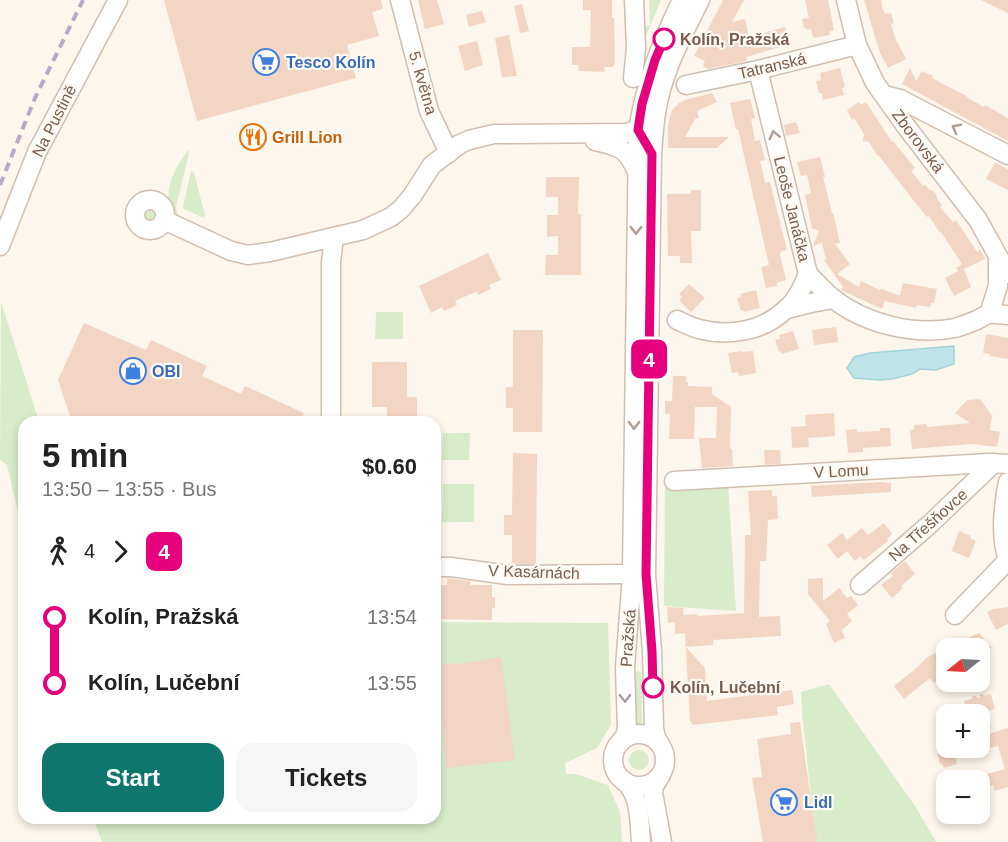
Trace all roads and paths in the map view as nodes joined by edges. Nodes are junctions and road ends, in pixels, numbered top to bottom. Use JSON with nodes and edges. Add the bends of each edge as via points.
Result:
{"nodes":[{"id":1,"x":117,"y":0,"type":"edge"},
{"id":2,"x":400,"y":0,"type":"edge"},
{"id":3,"x":634,"y":0,"type":"edge"},
{"id":4,"x":682,"y":0,"type":"edge"},
{"id":5,"x":700,"y":0,"type":"edge"},
{"id":6,"x":846,"y":0,"type":"edge"},
{"id":7,"x":857,"y":45,"type":"junction"},
{"id":8,"x":758,"y":70,"type":"junction"},
{"id":9,"x":633,"y":78,"type":"dead end"},
{"id":10,"x":686,"y":85,"type":"dead end"},
{"id":11,"x":884,"y":95,"type":"junction"},
{"id":12,"x":656,"y":112,"type":"junction"},
{"id":13,"x":638,"y":130,"type":"junction"},
{"id":14,"x":564,"y":134,"type":"junction"},
{"id":15,"x":449,"y":153,"type":"junction"},
{"id":16,"x":652,"y":154,"type":"junction"},
{"id":17,"x":1008,"y":155,"type":"edge"},
{"id":18,"x":637,"y":172,"type":"junction"},
{"id":19,"x":164,"y":220,"type":"dead end"},
{"id":20,"x":334,"y":237,"type":"junction"},
{"id":21,"x":0,"y":246,"type":"edge"},
{"id":22,"x":1003,"y":255,"type":"edge"},
{"id":23,"x":808,"y":274,"type":"junction"},
{"id":24,"x":1008,"y":274,"type":"edge"},
{"id":25,"x":833,"y":299,"type":"junction"},
{"id":26,"x":787,"y":309,"type":"junction"},
{"id":27,"x":989,"y":314,"type":"junction"},
{"id":28,"x":1008,"y":315,"type":"edge"},
{"id":29,"x":677,"y":320,"type":"dead end"},
{"id":30,"x":331,"y":416,"type":"edge"},
{"id":31,"x":1001,"y":464,"type":"edge"},
{"id":32,"x":674,"y":481,"type":"dead end"},
{"id":33,"x":1008,"y":482,"type":"edge"},
{"id":34,"x":1008,"y":561,"type":"edge"},
{"id":35,"x":441,"y":567,"type":"edge"},
{"id":36,"x":632,"y":574,"type":"junction"},
{"id":37,"x":860,"y":585,"type":"dead end"},
{"id":38,"x":955,"y":615,"type":"dead end"},
{"id":39,"x":620,"y":743,"type":"junction"},
{"id":40,"x":660,"y":744,"type":"junction"},
{"id":41,"x":662,"y":773,"type":"junction"},
{"id":42,"x":623,"y":780,"type":"junction"},
{"id":43,"x":641,"y":842,"type":"edge"},
{"id":44,"x":662,"y":842,"type":"edge"}],
"edges":[{"from":1,"to":21,"type":"street","name":"Na Pustině","via":[[37,152]]},
{"from":2,"to":15,"type":"street","name":"5. května","via":[[429,111]]},
{"from":3,"to":9,"type":"street"},
{"from":4,"to":13,"type":"street","name":"Pražská","via":[[655,60]]},
{"from":5,"to":12,"type":"street","name":"Pražská","via":[[666,73]]},
{"from":6,"to":7,"type":"street","name":"Zborovská"},
{"from":7,"to":8,"type":"street","name":"Tatranská"},
{"from":7,"to":11,"type":"street","name":"Zborovská"},
{"from":8,"to":10,"type":"street","name":"Tatranská"},
{"from":23,"to":8,"type":"street","name":"Leoše Janáčka","one_way":true},
{"from":17,"to":11,"type":"street","one_way":true,"via":[[908,102]]},
{"from":11,"to":22,"type":"street","name":"Zborovská"},
{"from":12,"to":13,"type":"street"},
{"from":12,"to":16,"type":"street","name":"Pražská"},
{"from":13,"to":14,"type":"street"},
{"from":13,"to":16,"type":"street"},
{"from":13,"to":18,"type":"street","name":"Pražská"},
{"from":14,"to":15,"type":"street","via":[[494,134],[469,140]]},
{"from":14,"to":18,"type":"street","via":[[618,147],[629,155]]},
{"from":15,"to":20,"type":"street","via":[[432,165],[412,196],[391,217]]},
{"from":16,"to":40,"type":"street","name":"Pražská","via":[[646,574],[654,728]]},
{"from":18,"to":36,"type":"street","name":"Pražská","one_way":true},
{"from":19,"to":20,"type":"street","via":[[248,255]]},
{"from":20,"to":30,"type":"street"},
{"from":22,"to":24,"type":"street","name":"Zborovská"},
{"from":22,"to":27,"type":"street","via":[[999,286]]},
{"from":23,"to":25,"type":"street","name":"Leoše Janáčka"},
{"from":23,"to":26,"type":"street"},
{"from":25,"to":26,"type":"street"},
{"from":25,"to":27,"type":"street","name":"Leoše Janáčka","via":[[877,322],[912,330],[957,327]]},
{"from":26,"to":29,"type":"street","via":[[768,323],[746,331],[700,329]]},
{"from":27,"to":28,"type":"street","name":"Leoše Janáčka"},
{"from":31,"to":32,"type":"street","name":"V Lomu"},
{"from":31,"to":37,"type":"street","name":"Na Třešňovce"},
{"from":33,"to":34,"type":"street","via":[[1003,510]]},
{"from":34,"to":38,"type":"street"},
{"from":35,"to":36,"type":"street","name":"V Kasárnách","via":[[508,575]]},
{"from":36,"to":39,"type":"street","name":"Pražská","one_way":true,"via":[[626,651],[627,729]]},
{"from":39,"to":40,"type":"street","via":[[638,734],[648,735]]},
{"from":39,"to":42,"type":"street","via":[[614,762]]},
{"from":40,"to":41,"type":"street","via":[[665,757]]},
{"from":41,"to":42,"type":"street","via":[[645,786]]},
{"from":41,"to":44,"type":"street","via":[[653,793]]},
{"from":42,"to":43,"type":"street","via":[[630,786],[638,809]]}]}
